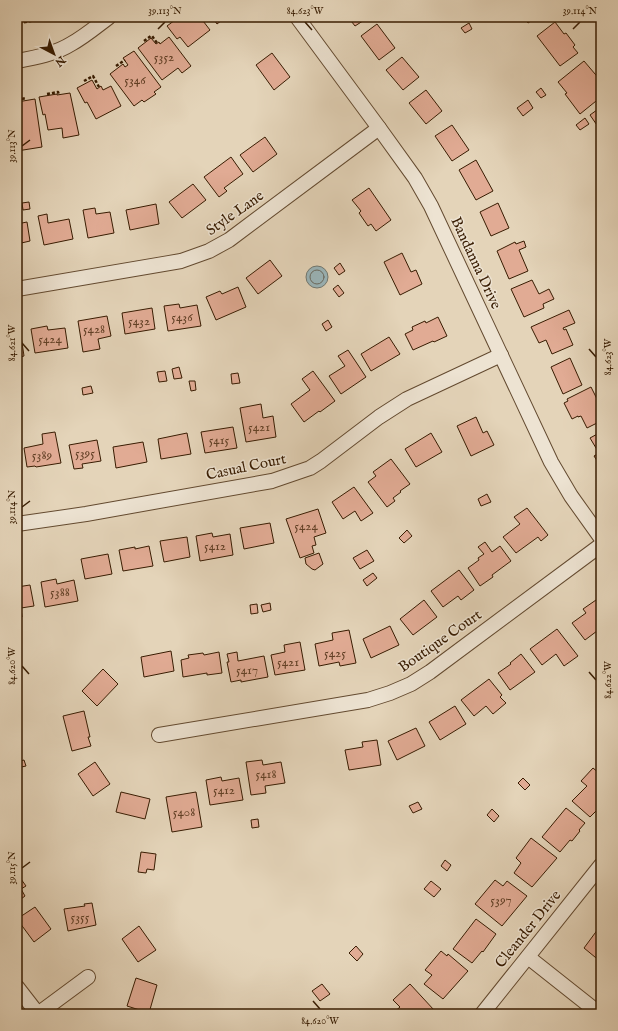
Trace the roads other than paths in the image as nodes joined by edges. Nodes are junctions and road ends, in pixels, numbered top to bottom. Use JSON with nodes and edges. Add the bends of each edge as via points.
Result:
{"nodes":[{"id":1,"x":109,"y":17,"type":"edge"},
{"id":2,"x":297,"y":17,"type":"edge"},
{"id":3,"x":17,"y":61,"type":"edge"},
{"id":4,"x":379,"y":128,"type":"junction"},
{"id":5,"x":17,"y":289,"type":"edge"},
{"id":6,"x":500,"y":355,"type":"junction"},
{"id":7,"x":17,"y":524,"type":"edge"},
{"id":8,"x":601,"y":538,"type":"edge"},
{"id":9,"x":601,"y":545,"type":"edge"},
{"id":10,"x":159,"y":735,"type":"dead end"},
{"id":11,"x":601,"y":865,"type":"edge"},
{"id":12,"x":528,"y":957,"type":"junction"},
{"id":13,"x":88,"y":977,"type":"dead end"},
{"id":14,"x":17,"y":987,"type":"edge"},
{"id":15,"x":38,"y":1014,"type":"edge"},
{"id":16,"x":482,"y":1014,"type":"edge"},
{"id":17,"x":600,"y":1014,"type":"edge"}],
"edges":[{"from":1,"to":3,"type":"street","via":[[70,45],[41,56]]},
{"from":2,"to":4,"type":"street","name":"Bandanna Drive"},
{"from":4,"to":5,"type":"street","name":"Style Lane","via":[[229,240],[210,251],[182,261]]},
{"from":4,"to":6,"type":"street","name":"Bandanna Drive","via":[[415,178],[431,206]]},
{"from":6,"to":7,"type":"street","name":"Casual Court","via":[[407,400],[379,417],[310,468],[272,481]]},
{"from":6,"to":8,"type":"street","name":"Bandanna Drive","via":[[551,462]]},
{"from":9,"to":10,"type":"street","name":"Boutique Court","via":[[411,684],[368,700]]},
{"from":11,"to":12,"type":"street","name":"Cleander Drive"},
{"from":12,"to":16,"type":"street","name":"Cleander Drive"},
{"from":12,"to":17,"type":"street"},
{"from":13,"to":15,"type":"street"},
{"from":14,"to":15,"type":"street"}]}
